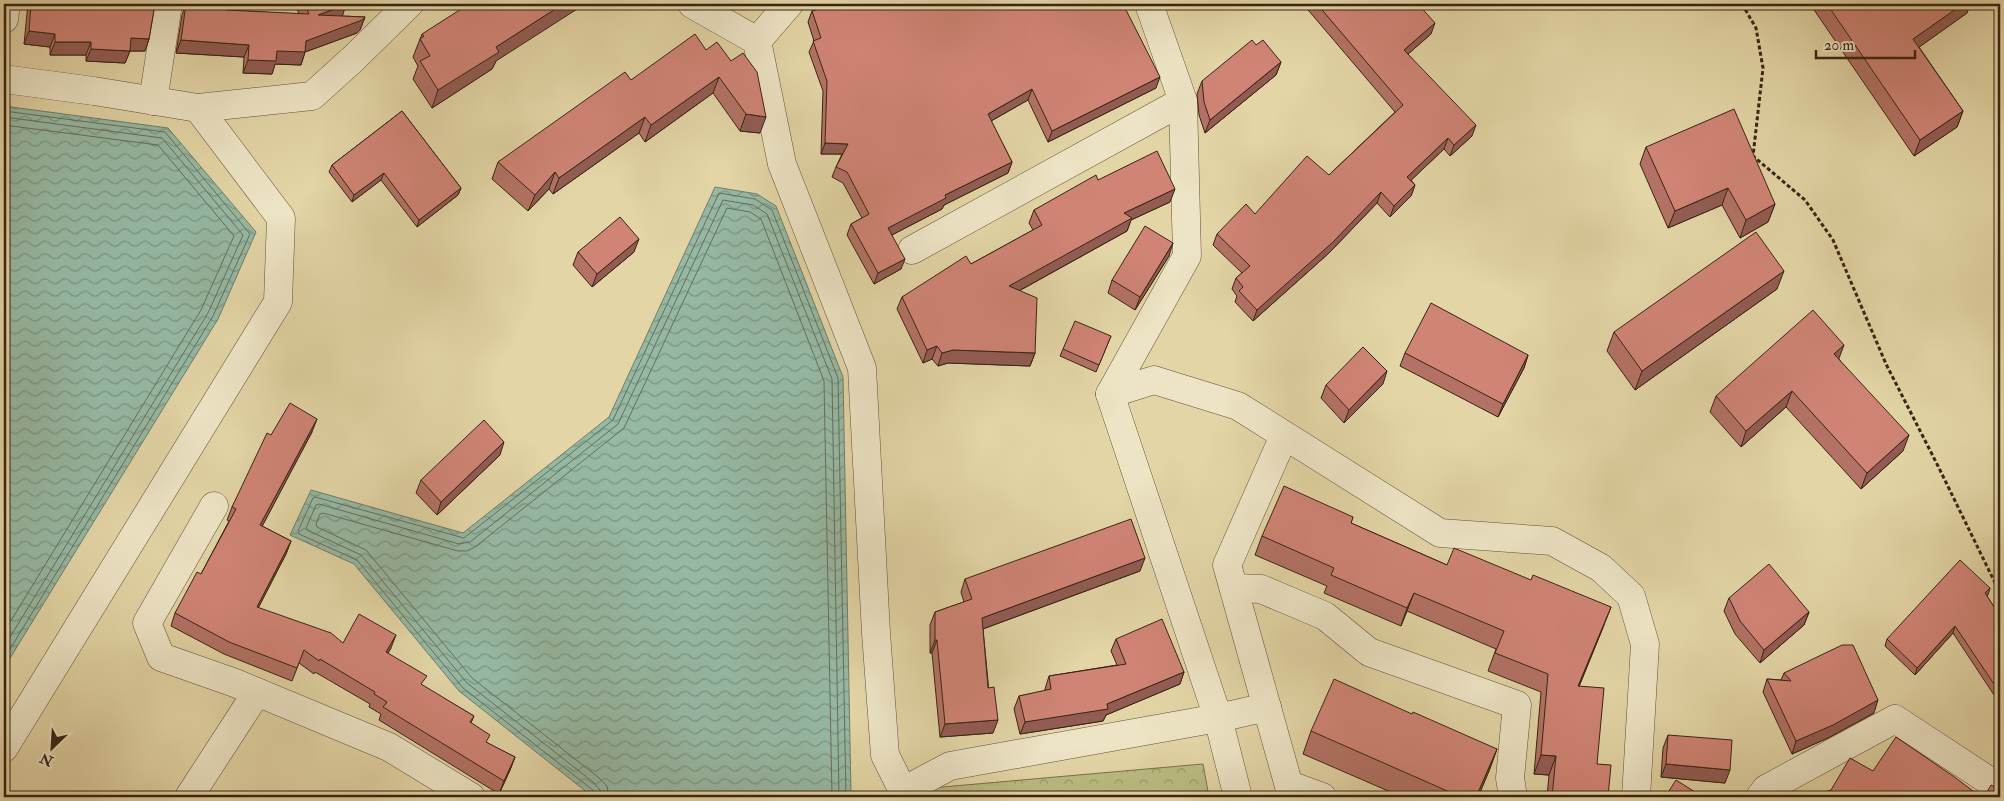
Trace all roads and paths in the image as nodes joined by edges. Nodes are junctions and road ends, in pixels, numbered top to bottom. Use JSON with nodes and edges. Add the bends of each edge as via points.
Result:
{"nodes":[{"id":1,"x":6,"y":4,"type":"edge"},
{"id":2,"x":168,"y":4,"type":"edge"},
{"id":3,"x":409,"y":4,"type":"edge"},
{"id":4,"x":692,"y":4,"type":"edge"},
{"id":5,"x":789,"y":4,"type":"edge"},
{"id":6,"x":1149,"y":4,"type":"edge"},
{"id":7,"x":1742,"y":4,"type":"edge"},
{"id":8,"x":4,"y":18,"type":"edge"},
{"id":9,"x":757,"y":41,"type":"junction"},
{"id":10,"x":4,"y":79,"type":"edge"},
{"id":11,"x":153,"y":101,"type":"junction"},
{"id":12,"x":1183,"y":101,"type":"junction"},
{"id":13,"x":198,"y":108,"type":"junction"},
{"id":14,"x":912,"y":250,"type":"dead end"},
{"id":15,"x":1110,"y":394,"type":"junction"},
{"id":16,"x":1284,"y":436,"type":"junction"},
{"id":17,"x":214,"y":506,"type":"dead end"},
{"id":18,"x":1234,"y":588,"type":"junction"},
{"id":19,"x":2000,"y":593,"type":"edge"},
{"id":20,"x":257,"y":692,"type":"junction"},
{"id":21,"x":1267,"y":707,"type":"junction"},
{"id":22,"x":1218,"y":718,"type":"junction"},
{"id":23,"x":4,"y":748,"type":"edge"},
{"id":24,"x":1790,"y":788,"type":"edge"},
{"id":25,"x":1995,"y":790,"type":"edge"},
{"id":26,"x":1290,"y":791,"type":"edge"},
{"id":27,"x":902,"y":794,"type":"edge"},
{"id":28,"x":189,"y":797,"type":"edge"},
{"id":29,"x":471,"y":797,"type":"edge"},
{"id":30,"x":1238,"y":797,"type":"edge"},
{"id":31,"x":1322,"y":797,"type":"edge"},
{"id":32,"x":1513,"y":797,"type":"edge"},
{"id":33,"x":1636,"y":797,"type":"edge"},
{"id":34,"x":1760,"y":797,"type":"edge"}],
"edges":[{"from":1,"to":8,"type":"street"},
{"from":2,"to":11,"type":"street"},
{"from":3,"to":13,"type":"street","via":[[312,96]]},
{"from":4,"to":9,"type":"street"},
{"from":5,"to":9,"type":"street"},
{"from":6,"to":12,"type":"street"},
{"from":7,"to":19,"type":"path","via":[[1756,28],[1763,68],[1753,156],[1805,200],[1833,240],[1886,364]]},
{"from":9,"to":27,"type":"street","via":[[782,164],[862,368],[885,755]]},
{"from":10,"to":11,"type":"street"},
{"from":11,"to":13,"type":"street"},
{"from":12,"to":14,"type":"street"},
{"from":12,"to":15,"type":"street","via":[[1187,256]]},
{"from":13,"to":23,"type":"street","via":[[281,218],[278,302]]},
{"from":15,"to":16,"type":"street","via":[[1154,380],[1238,406]]},
{"from":15,"to":22,"type":"street"},
{"from":16,"to":18,"type":"street","via":[[1227,565]]},
{"from":16,"to":33,"type":"street","via":[[1440,533],[1552,541],[1602,568],[1632,596],[1645,644]]},
{"from":17,"to":20,"type":"street","via":[[147,623],[161,657]]},
{"from":18,"to":21,"type":"street"},
{"from":18,"to":32,"type":"street","via":[[1261,589],[1325,616],[1369,652],[1517,705],[1510,778]]},
{"from":20,"to":28,"type":"street"},
{"from":20,"to":29,"type":"street","via":[[389,747]]},
{"from":21,"to":22,"type":"street"},
{"from":21,"to":26,"type":"street"},
{"from":22,"to":27,"type":"street","via":[[950,766]]},
{"from":22,"to":30,"type":"street"},
{"from":24,"to":25,"type":"street","via":[[1895,719]]},
{"from":24,"to":34,"type":"street","via":[[1766,789]]},
{"from":26,"to":31,"type":"street"}]}
